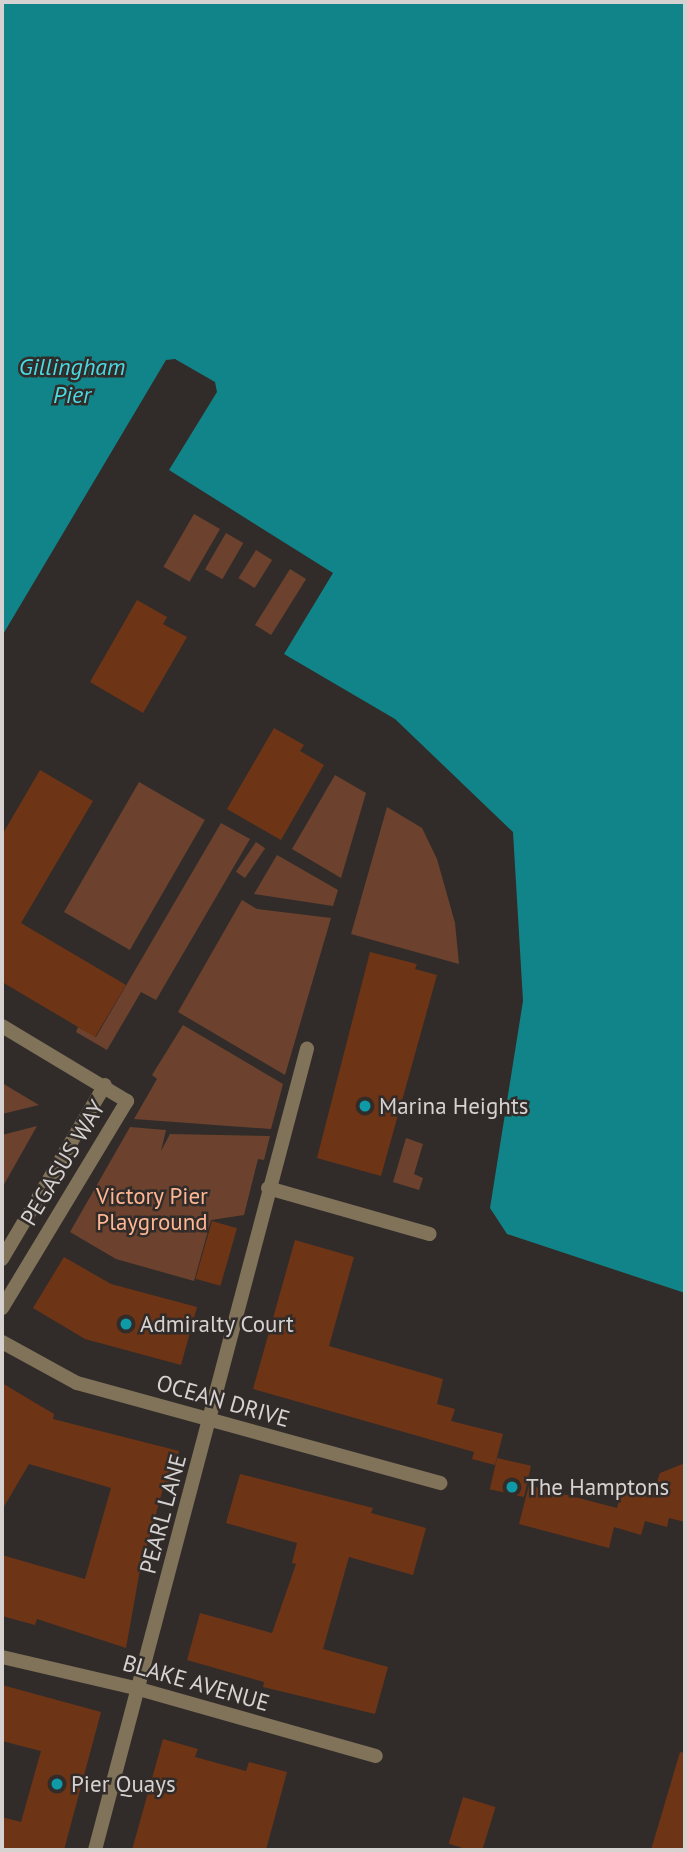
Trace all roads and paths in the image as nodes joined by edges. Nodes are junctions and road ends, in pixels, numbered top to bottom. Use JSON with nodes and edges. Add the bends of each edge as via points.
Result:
{"nodes":[{"id":1,"x":2,"y":1027,"type":"edge"},
{"id":2,"x":307,"y":1049,"type":"dead end"},
{"id":3,"x":105,"y":1085,"type":"junction"},
{"id":4,"x":268,"y":1188,"type":"junction"},
{"id":5,"x":430,"y":1234,"type":"dead end"},
{"id":6,"x":2,"y":1259,"type":"edge"},
{"id":7,"x":2,"y":1308,"type":"edge"},
{"id":8,"x":2,"y":1342,"type":"edge"},
{"id":9,"x":207,"y":1422,"type":"junction"},
{"id":10,"x":440,"y":1483,"type":"dead end"},
{"id":11,"x":2,"y":1657,"type":"edge"},
{"id":12,"x":139,"y":1689,"type":"junction"},
{"id":13,"x":376,"y":1756,"type":"dead end"},
{"id":14,"x":95,"y":1850,"type":"edge"}],
"edges":[{"from":1,"to":3,"type":"street","name":"PEGASUS WAY"},
{"from":2,"to":4,"type":"street","name":"PEARL LANE"},
{"from":3,"to":6,"type":"street","name":"PEGASUS WAY"},
{"from":3,"to":7,"type":"street","name":"PEGASUS WAY","via":[[127,1101]]},
{"from":4,"to":5,"type":"street"},
{"from":4,"to":9,"type":"street","name":"PEARL LANE"},
{"from":8,"to":9,"type":"street","name":"OCEAN DRIVE","via":[[65,1380]]},
{"from":9,"to":10,"type":"street","name":"OCEAN DRIVE"},
{"from":9,"to":12,"type":"street","name":"PEARL LANE","via":[[203,1453]]},
{"from":11,"to":12,"type":"street","name":"BLAKE AVENUE"},
{"from":12,"to":13,"type":"street","name":"BLAKE AVENUE"},
{"from":12,"to":14,"type":"street","name":"PEARL LANE"}]}
